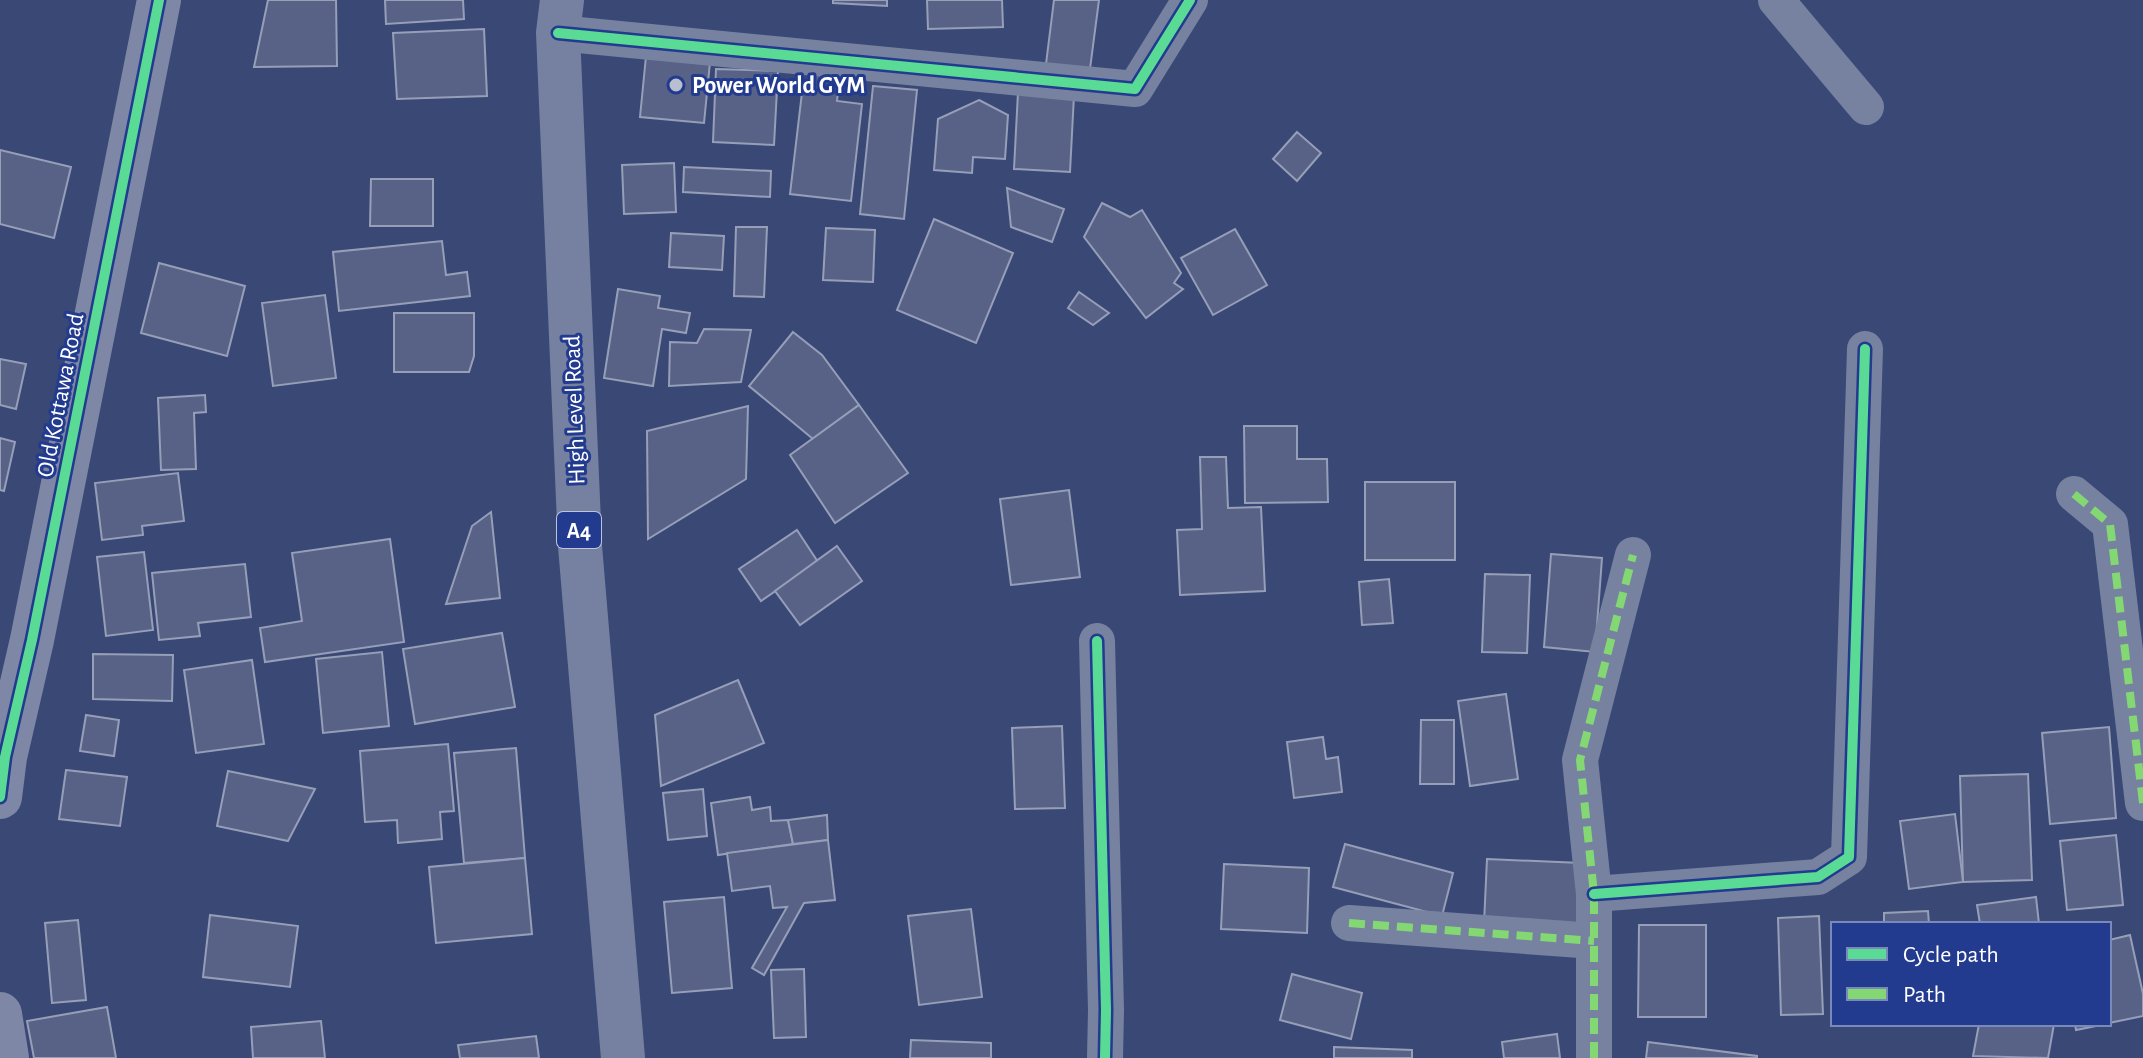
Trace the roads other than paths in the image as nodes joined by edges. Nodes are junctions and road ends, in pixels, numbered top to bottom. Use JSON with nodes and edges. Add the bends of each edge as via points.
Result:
{"nodes":[{"id":1,"x":159,"y":0,"type":"edge"},
{"id":2,"x":1190,"y":0,"type":"edge"},
{"id":3,"x":1776,"y":0,"type":"edge"},
{"id":4,"x":574,"y":16,"type":"edge"},
{"id":5,"x":1866,"y":107,"type":"dead end"},
{"id":6,"x":1865,"y":349,"type":"dead end"},
{"id":7,"x":2074,"y":494,"type":"dead end"},
{"id":8,"x":1633,"y":555,"type":"dead end"},
{"id":9,"x":1097,"y":641,"type":"dead end"},
{"id":10,"x":0,"y":797,"type":"edge"},
{"id":11,"x":2143,"y":803,"type":"edge"},
{"id":12,"x":1594,"y":894,"type":"junction"},
{"id":13,"x":1349,"y":923,"type":"dead end"},
{"id":14,"x":1594,"y":941,"type":"junction"},
{"id":15,"x":623,"y":1058,"type":"edge"},
{"id":16,"x":650,"y":1058,"type":"edge"},
{"id":17,"x":1105,"y":1058,"type":"edge"},
{"id":18,"x":1594,"y":1058,"type":"edge"}],
"edges":[{"from":1,"to":10,"type":"street","name":"Old Kottawa Road"},
{"from":2,"to":4,"type":"street","via":[[1135,89]]},
{"from":3,"to":5,"type":"street"},
{"from":4,"to":15,"type":"highway","name":"High Level Road","number":"A4","via":[[580,546]]},
{"from":4,"to":16,"type":"highway","name":"High Level Road","number":"A4","via":[[607,544]]},
{"from":6,"to":12,"type":"street","via":[[1849,857],[1818,877]]},
{"from":7,"to":11,"type":"street","via":[[2110,524]]},
{"from":8,"to":12,"type":"street","via":[[1580,760]]},
{"from":9,"to":17,"type":"street"},
{"from":12,"to":14,"type":"street"},
{"from":13,"to":14,"type":"street"},
{"from":14,"to":18,"type":"street"}]}
